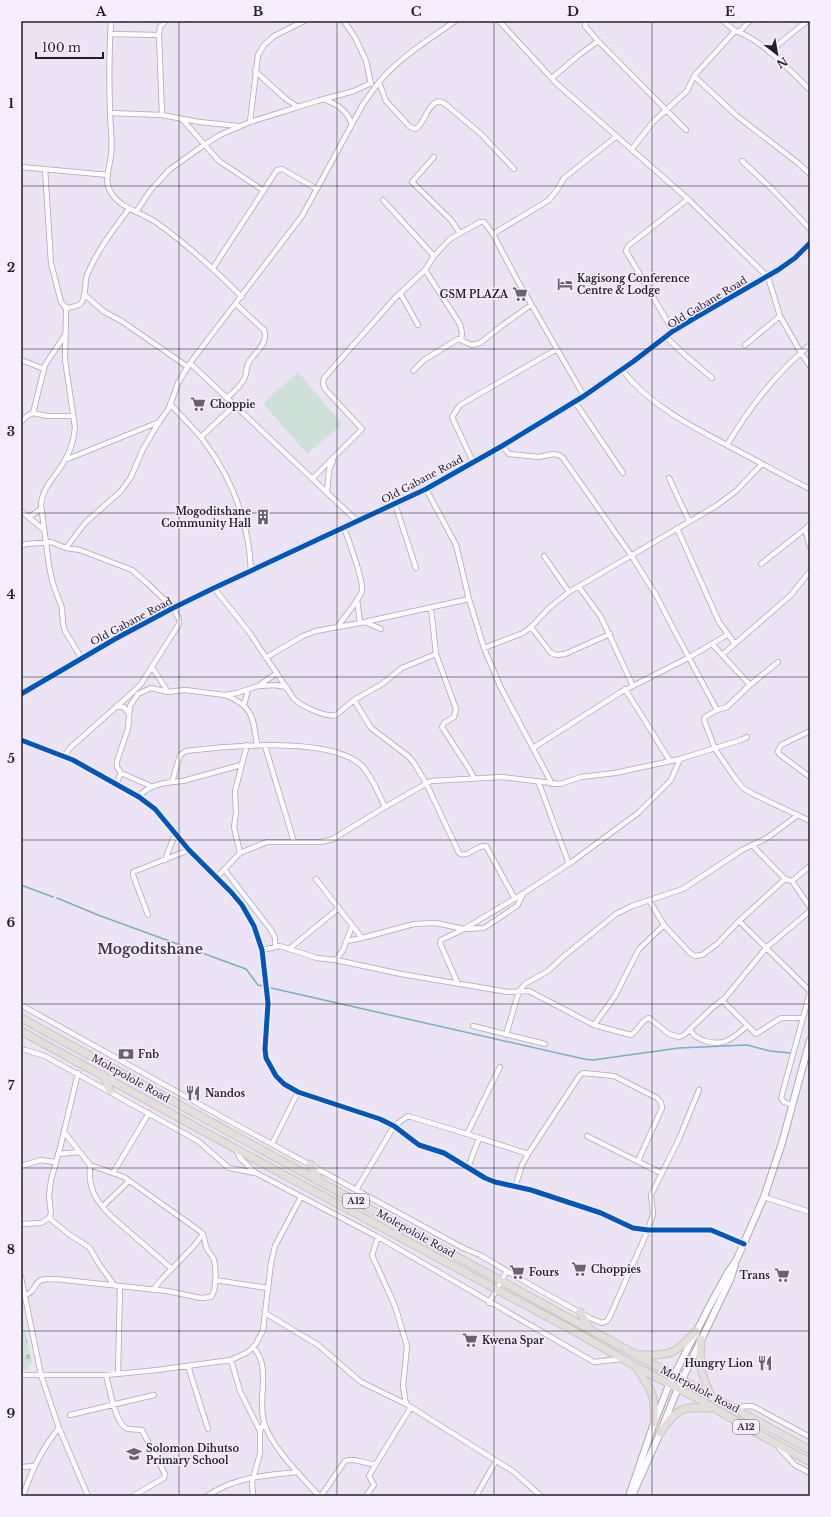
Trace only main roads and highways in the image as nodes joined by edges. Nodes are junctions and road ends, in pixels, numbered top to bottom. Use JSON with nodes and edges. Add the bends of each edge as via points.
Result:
{"nodes":[{"id":1,"x":21,"y":1018,"type":"edge"},
{"id":2,"x":21,"y":1031,"type":"edge"},
{"id":3,"x":810,"y":1040,"type":"edge"},
{"id":4,"x":103,"y":1075,"type":"junction"},
{"id":5,"x":151,"y":1090,"type":"junction"},
{"id":6,"x":110,"y":1091,"type":"road end"},
{"id":7,"x":168,"y":1111,"type":"junction"},
{"id":8,"x":310,"y":1164,"type":"road end"},
{"id":9,"x":321,"y":1182,"type":"junction"},
{"id":10,"x":736,"y":1261,"type":"junction"},
{"id":11,"x":580,"y":1312,"type":"road end"},
{"id":12,"x":589,"y":1329,"type":"junction"},
{"id":13,"x":696,"y":1331,"type":"junction"},
{"id":14,"x":701,"y":1339,"type":"junction"},
{"id":15,"x":636,"y":1354,"type":"junction"},
{"id":16,"x":637,"y":1367,"type":"junction"},
{"id":17,"x":674,"y":1375,"type":"junction"},
{"id":18,"x":682,"y":1379,"type":"junction"},
{"id":19,"x":669,"y":1384,"type":"junction"},
{"id":20,"x":678,"y":1388,"type":"junction"},
{"id":21,"x":710,"y":1394,"type":"junction"},
{"id":22,"x":714,"y":1408,"type":"junction"},
{"id":23,"x":654,"y":1423,"type":"junction"},
{"id":24,"x":660,"y":1433,"type":"junction"},
{"id":25,"x":810,"y":1450,"type":"edge"},
{"id":26,"x":810,"y":1462,"type":"edge"},
{"id":27,"x":629,"y":1496,"type":"edge"},
{"id":28,"x":632,"y":1496,"type":"edge"}],
"edges":[{"from":1,"to":5,"type":"main road","name":"Molepolole Road","number":"A12"},
{"from":2,"to":4,"type":"main road","name":"Molepolole Road","number":"A12"},
{"from":3,"to":10,"type":"main road","via":[[780,1150],[764,1197]]},
{"from":4,"to":6,"type":"main road"},
{"from":4,"to":7,"type":"main road","name":"Molepolole Road","number":"A12"},
{"from":5,"to":7,"type":"main road","via":[[151,1096]]},
{"from":5,"to":9,"type":"main road","name":"Molepolole Road","number":"A12"},
{"from":7,"to":16,"type":"main road","name":"Molepolole Road","number":"A12"},
{"from":8,"to":9,"type":"main road"},
{"from":9,"to":12,"type":"main road","name":"Molepolole Road","number":"A12"},
{"from":10,"to":13,"type":"main road"},
{"from":10,"to":14,"type":"main road","via":[[730,1280]]},
{"from":11,"to":12,"type":"main road"},
{"from":12,"to":15,"type":"main road","name":"Molepolole Road","number":"A12"},
{"from":13,"to":15,"type":"main road","via":[[684,1345],[667,1355]]},
{"from":13,"to":17,"type":"main road"},
{"from":14,"to":18,"type":"main road"},
{"from":14,"to":21,"type":"main road","via":[[700,1368]]},
{"from":15,"to":17,"type":"main road","name":"Molepolole Road","number":"A12"},
{"from":16,"to":19,"type":"main road","name":"Molepolole Road","number":"A12"},
{"from":16,"to":23,"type":"main road","via":[[655,1402]]},
{"from":17,"to":18,"type":"main road","name":"Molepolole Road","number":"A12"},
{"from":17,"to":19,"type":"main road"},
{"from":18,"to":20,"type":"main road"},
{"from":18,"to":21,"type":"main road","name":"Molepolole Road","number":"A12"},
{"from":19,"to":20,"type":"main road","name":"Molepolole Road","number":"A12"},
{"from":19,"to":23,"type":"main road"},
{"from":20,"to":22,"type":"main road","name":"Molepolole Road","number":"A12"},
{"from":20,"to":24,"type":"main road"},
{"from":21,"to":25,"type":"main road","name":"Molepolole Road","number":"A12"},
{"from":22,"to":24,"type":"main road","via":[[694,1407],[677,1412]]},
{"from":22,"to":26,"type":"main road","name":"Molepolole Road","number":"A12"},
{"from":23,"to":27,"type":"main road"},
{"from":24,"to":28,"type":"main road"}]}
